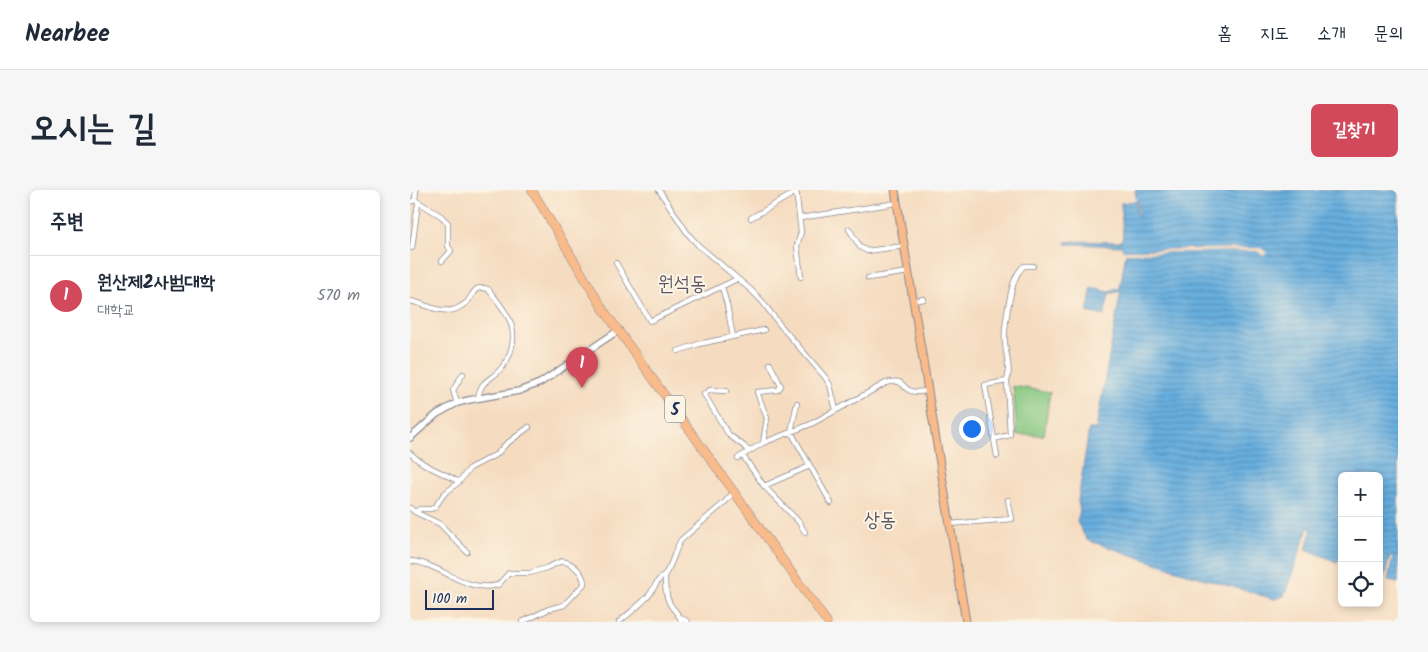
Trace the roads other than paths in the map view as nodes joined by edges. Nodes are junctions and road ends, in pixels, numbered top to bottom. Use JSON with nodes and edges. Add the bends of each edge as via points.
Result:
{"nodes":[{"id":1,"x":416,"y":190,"type":"edge"},
{"id":2,"x":532,"y":190,"type":"edge"},
{"id":3,"x":660,"y":190,"type":"edge"},
{"id":4,"x":895,"y":190,"type":"edge"},
{"id":5,"x":796,"y":191,"type":"edge"},
{"id":6,"x":417,"y":201,"type":"junction"},
{"id":7,"x":410,"y":202,"type":"edge"},
{"id":8,"x":897,"y":203,"type":"junction"},
{"id":9,"x":752,"y":218,"type":"dead end"},
{"id":10,"x":800,"y":218,"type":"junction"},
{"id":11,"x":849,"y":229,"type":"dead end"},
{"id":12,"x":904,"y":246,"type":"junction"},
{"id":13,"x":412,"y":248,"type":"dead end"},
{"id":14,"x":442,"y":261,"type":"dead end"},
{"id":15,"x":616,"y":263,"type":"dead end"},
{"id":16,"x":1033,"y":266,"type":"dead end"},
{"id":17,"x":909,"y":272,"type":"junction"},
{"id":18,"x":800,"y":277,"type":"dead end"},
{"id":19,"x":868,"y":278,"type":"dead end"},
{"id":20,"x":737,"y":279,"type":"junction"},
{"id":21,"x":722,"y":287,"type":"junction"},
{"id":22,"x":924,"y":299,"type":"dead end"},
{"id":23,"x":410,"y":301,"type":"edge"},
{"id":24,"x":914,"y":301,"type":"junction"},
{"id":25,"x":620,"y":330,"type":"junction"},
{"id":26,"x":764,"y":330,"type":"dead end"},
{"id":27,"x":733,"y":338,"type":"junction"},
{"id":28,"x":678,"y":350,"type":"dead end"},
{"id":29,"x":770,"y":364,"type":"dead end"},
{"id":30,"x":462,"y":374,"type":"dead end"},
{"id":31,"x":1007,"y":381,"type":"junction"},
{"id":32,"x":928,"y":390,"type":"junction"},
{"id":33,"x":726,"y":391,"type":"dead end"},
{"id":34,"x":478,"y":398,"type":"junction"},
{"id":35,"x":457,"y":403,"type":"junction"},
{"id":36,"x":797,"y":403,"type":"dead end"},
{"id":37,"x":836,"y":410,"type":"junction"},
{"id":38,"x":529,"y":427,"type":"dead end"},
{"id":39,"x":791,"y":432,"type":"junction"},
{"id":40,"x":410,"y":438,"type":"edge"},
{"id":41,"x":994,"y":439,"type":"junction"},
{"id":42,"x":763,"y":444,"type":"junction"},
{"id":43,"x":748,"y":451,"type":"junction"},
{"id":44,"x":410,"y":453,"type":"edge"},
{"id":45,"x":998,"y":456,"type":"dead end"},
{"id":46,"x":810,"y":466,"type":"junction"},
{"id":47,"x":459,"y":482,"type":"junction"},
{"id":48,"x":764,"y":486,"type":"junction"},
{"id":49,"x":734,"y":492,"type":"junction"},
{"id":50,"x":1008,"y":500,"type":"dead end"},
{"id":51,"x":831,"y":503,"type":"dead end"},
{"id":52,"x":410,"y":508,"type":"edge"},
{"id":53,"x":415,"y":512,"type":"junction"},
{"id":54,"x":949,"y":524,"type":"junction"},
{"id":55,"x":805,"y":532,"type":"dead end"},
{"id":56,"x":467,"y":552,"type":"dead end"},
{"id":57,"x":410,"y":561,"type":"edge"},
{"id":58,"x":665,"y":574,"type":"junction"},
{"id":59,"x":681,"y":620,"type":"edge"},
{"id":60,"x":522,"y":622,"type":"edge"},
{"id":61,"x":619,"y":622,"type":"edge"},
{"id":62,"x":688,"y":622,"type":"edge"},
{"id":63,"x":827,"y":622,"type":"edge"},
{"id":64,"x":966,"y":622,"type":"edge"}],
"edges":[{"from":1,"to":6,"type":"street"},
{"from":2,"to":25,"type":"highway","number":"5","via":[[603,309]]},
{"from":3,"to":20,"type":"street","via":[[688,234]]},
{"from":4,"to":8,"type":"main road"},
{"from":5,"to":9,"type":"street"},
{"from":5,"to":10,"type":"street"},
{"from":6,"to":7,"type":"street"},
{"from":6,"to":13,"type":"street"},
{"from":6,"to":14,"type":"street","via":[[448,223],[450,251]]},
{"from":8,"to":10,"type":"street"},
{"from":8,"to":12,"type":"main road"},
{"from":10,"to":18,"type":"street","via":[[797,246]]},
{"from":11,"to":12,"type":"street","via":[[860,247],[867,251]]},
{"from":12,"to":17,"type":"main road"},
{"from":15,"to":21,"type":"street","via":[[649,318]]},
{"from":16,"to":31,"type":"street","via":[[1020,269],[1014,281],[1005,331]]},
{"from":17,"to":19,"type":"street"},
{"from":17,"to":24,"type":"main road"},
{"from":20,"to":21,"type":"street"},
{"from":20,"to":37,"type":"street","via":[[761,300],[825,377]]},
{"from":21,"to":27,"type":"street"},
{"from":22,"to":24,"type":"street"},
{"from":23,"to":34,"type":"street","via":[[443,310],[455,309],[467,302],[473,292],[484,288],[508,317],[513,339],[508,360],[481,386]]},
{"from":24,"to":32,"type":"main road"},
{"from":25,"to":34,"type":"street","via":[[532,387]]},
{"from":25,"to":49,"type":"highway","number":"5"},
{"from":26,"to":27,"type":"street"},
{"from":27,"to":28,"type":"street"},
{"from":29,"to":42,"type":"street","via":[[781,386],[778,390],[757,392],[767,418]]},
{"from":30,"to":35,"type":"street","via":[[453,390]]},
{"from":31,"to":41,"type":"street","via":[[1010,435]]},
{"from":31,"to":41,"type":"street","via":[[985,385]]},
{"from":32,"to":37,"type":"street","via":[[913,392],[895,380]]},
{"from":32,"to":54,"type":"main road"},
{"from":33,"to":43,"type":"street","via":[[710,390],[704,394],[729,435]]},
{"from":34,"to":35,"type":"street"},
{"from":35,"to":40,"type":"street","via":[[437,414]]},
{"from":36,"to":39,"type":"street"},
{"from":37,"to":39,"type":"street"},
{"from":38,"to":47,"type":"street","via":[[497,454],[470,468]]},
{"from":39,"to":42,"type":"street"},
{"from":39,"to":46,"type":"street"},
{"from":41,"to":45,"type":"street"},
{"from":42,"to":43,"type":"street"},
{"from":43,"to":48,"type":"street","via":[[740,457]]},
{"from":44,"to":47,"type":"street","via":[[422,464]]},
{"from":46,"to":48,"type":"street"},
{"from":46,"to":51,"type":"street"},
{"from":47,"to":53,"type":"street","via":[[444,494],[435,507]]},
{"from":48,"to":55,"type":"street"},
{"from":49,"to":58,"type":"street","via":[[681,540]]},
{"from":49,"to":63,"type":"highway","number":"5"},
{"from":50,"to":54,"type":"street","via":[[1012,519]]},
{"from":52,"to":53,"type":"street"},
{"from":53,"to":56,"type":"street","via":[[440,524]]},
{"from":54,"to":64,"type":"main road"},
{"from":57,"to":60,"type":"street","via":[[424,563],[461,582],[487,587],[498,586],[509,573],[530,573],[562,561],[573,565],[583,576],[584,584],[564,605]]},
{"from":58,"to":59,"type":"street","via":[[668,599]]},
{"from":58,"to":61,"type":"street","via":[[656,581],[650,594]]},
{"from":59,"to":62,"type":"street"}]}
